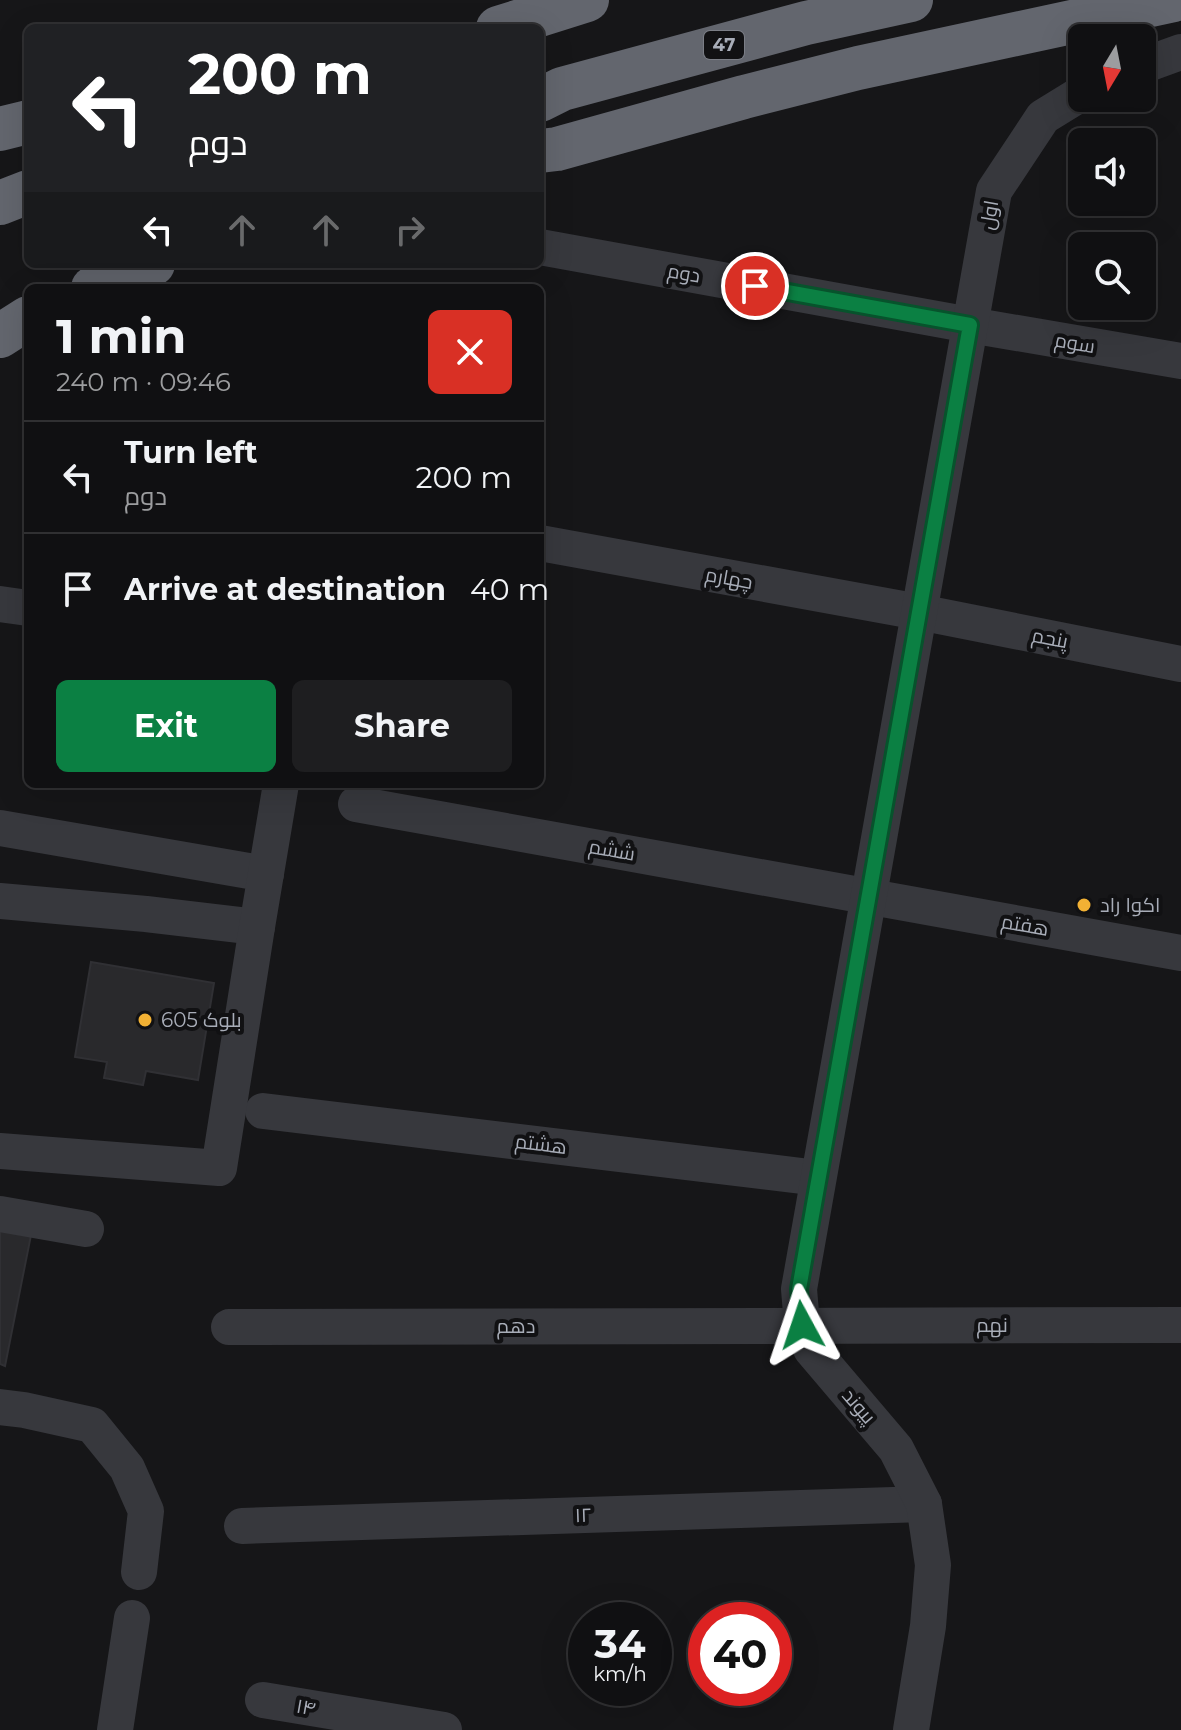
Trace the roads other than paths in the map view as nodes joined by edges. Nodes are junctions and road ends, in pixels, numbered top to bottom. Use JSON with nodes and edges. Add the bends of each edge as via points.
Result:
{"nodes":[{"id":1,"x":587,"y":0,"type":"edge"},
{"id":2,"x":911,"y":0,"type":"edge"},
{"id":3,"x":1174,"y":0,"type":"edge"},
{"id":4,"x":522,"y":16,"type":"edge"},
{"id":5,"x":1181,"y":52,"type":"edge"},
{"id":6,"x":1156,"y":61,"type":"edge"},
{"id":7,"x":544,"y":98,"type":"edge"},
{"id":8,"x":1068,"y":102,"type":"edge"},
{"id":9,"x":24,"y":123,"type":"edge"},
{"id":10,"x":0,"y":129,"type":"edge"},
{"id":11,"x":544,"y":151,"type":"edge"},
{"id":12,"x":24,"y":194,"type":"edge"},
{"id":13,"x":0,"y":203,"type":"edge"},
{"id":14,"x":544,"y":248,"type":"edge"},
{"id":15,"x":143,"y":268,"type":"edge"},
{"id":16,"x":103,"y":284,"type":"edge"},
{"id":17,"x":24,"y":317,"type":"edge"},
{"id":18,"x":24,"y":319,"type":"edge"},
{"id":19,"x":0,"y":324,"type":"edge"},
{"id":20,"x":970,"y":325,"type":"junction"},
{"id":21,"x":0,"y":336,"type":"edge"},
{"id":22,"x":1181,"y":361,"type":"edge"},
{"id":23,"x":544,"y":544,"type":"edge"},
{"id":24,"x":0,"y":604,"type":"edge"},
{"id":25,"x":24,"y":607,"type":"edge"},
{"id":26,"x":919,"y":612,"type":"junction"},
{"id":27,"x":1181,"y":664,"type":"edge"},
{"id":28,"x":280,"y":788,"type":"edge"},
{"id":29,"x":356,"y":804,"type":"dead end"},
{"id":30,"x":0,"y":828,"type":"edge"},
{"id":31,"x":266,"y":874,"type":"junction"},
{"id":32,"x":868,"y":897,"type":"junction"},
{"id":33,"x":0,"y":901,"type":"edge"},
{"id":34,"x":257,"y":927,"type":"junction"},
{"id":35,"x":1181,"y":953,"type":"edge"},
{"id":36,"x":263,"y":1111,"type":"dead end"},
{"id":37,"x":0,"y":1151,"type":"edge"},
{"id":38,"x":818,"y":1178,"type":"junction"},
{"id":39,"x":0,"y":1214,"type":"edge"},
{"id":40,"x":86,"y":1229,"type":"dead end"},
{"id":41,"x":802,"y":1325,"type":"junction"},
{"id":42,"x":1181,"y":1325,"type":"edge"},
{"id":43,"x":229,"y":1327,"type":"dead end"},
{"id":44,"x":0,"y":1407,"type":"edge"},
{"id":45,"x":924,"y":1504,"type":"junction"},
{"id":46,"x":242,"y":1526,"type":"dead end"},
{"id":47,"x":139,"y":1572,"type":"dead end"},
{"id":48,"x":132,"y":1618,"type":"dead end"},
{"id":49,"x":263,"y":1700,"type":"dead end"},
{"id":50,"x":115,"y":1730,"type":"edge"},
{"id":51,"x":444,"y":1730,"type":"edge"},
{"id":52,"x":911,"y":1730,"type":"edge"}],
"edges":[{"from":1,"to":4,"type":"highway"},
{"from":2,"to":7,"type":"highway","number":"47","via":[[806,23]]},
{"from":3,"to":11,"type":"highway","via":[[858,68]]},
{"from":5,"to":6,"type":"street"},
{"from":8,"to":20,"type":"street","name":"اول","via":[[1043,117],[994,191]]},
{"from":9,"to":10,"type":"highway"},
{"from":12,"to":13,"type":"highway"},
{"from":14,"to":20,"type":"street","name":"دوم"},
{"from":15,"to":16,"type":"highway"},
{"from":17,"to":19,"type":"highway"},
{"from":18,"to":21,"type":"highway"},
{"from":20,"to":22,"type":"street","name":"سوم"},
{"from":20,"to":26,"type":"street","name":"پیوند"},
{"from":23,"to":26,"type":"street","name":"چهارم"},
{"from":24,"to":25,"type":"street"},
{"from":26,"to":27,"type":"street","name":"پنجم"},
{"from":26,"to":32,"type":"street","name":"پیوند"},
{"from":28,"to":31,"type":"street"},
{"from":29,"to":32,"type":"street","name":"ششم"},
{"from":30,"to":31,"type":"street"},
{"from":31,"to":34,"type":"street"},
{"from":32,"to":35,"type":"street","name":"هفتم"},
{"from":32,"to":38,"type":"street","name":"پیوند"},
{"from":33,"to":34,"type":"street"},
{"from":34,"to":37,"type":"street","via":[[219,1168]]},
{"from":36,"to":38,"type":"street","name":"هشتم"},
{"from":38,"to":41,"type":"street","name":"پیوند","via":[[799,1289]]},
{"from":39,"to":40,"type":"street"},
{"from":41,"to":42,"type":"street","name":"نهم"},
{"from":41,"to":43,"type":"street","name":"دهم"},
{"from":41,"to":45,"type":"street","name":"پیوند","via":[[811,1349],[896,1449]]},
{"from":44,"to":47,"type":"street","via":[[92,1425],[127,1468],[146,1511]]},
{"from":45,"to":46,"type":"street","name":"۱۲"},
{"from":45,"to":52,"type":"street","name":"پیوند","via":[[933,1565]]},
{"from":48,"to":50,"type":"street"},
{"from":49,"to":51,"type":"street","name":"۱۴"}]}
